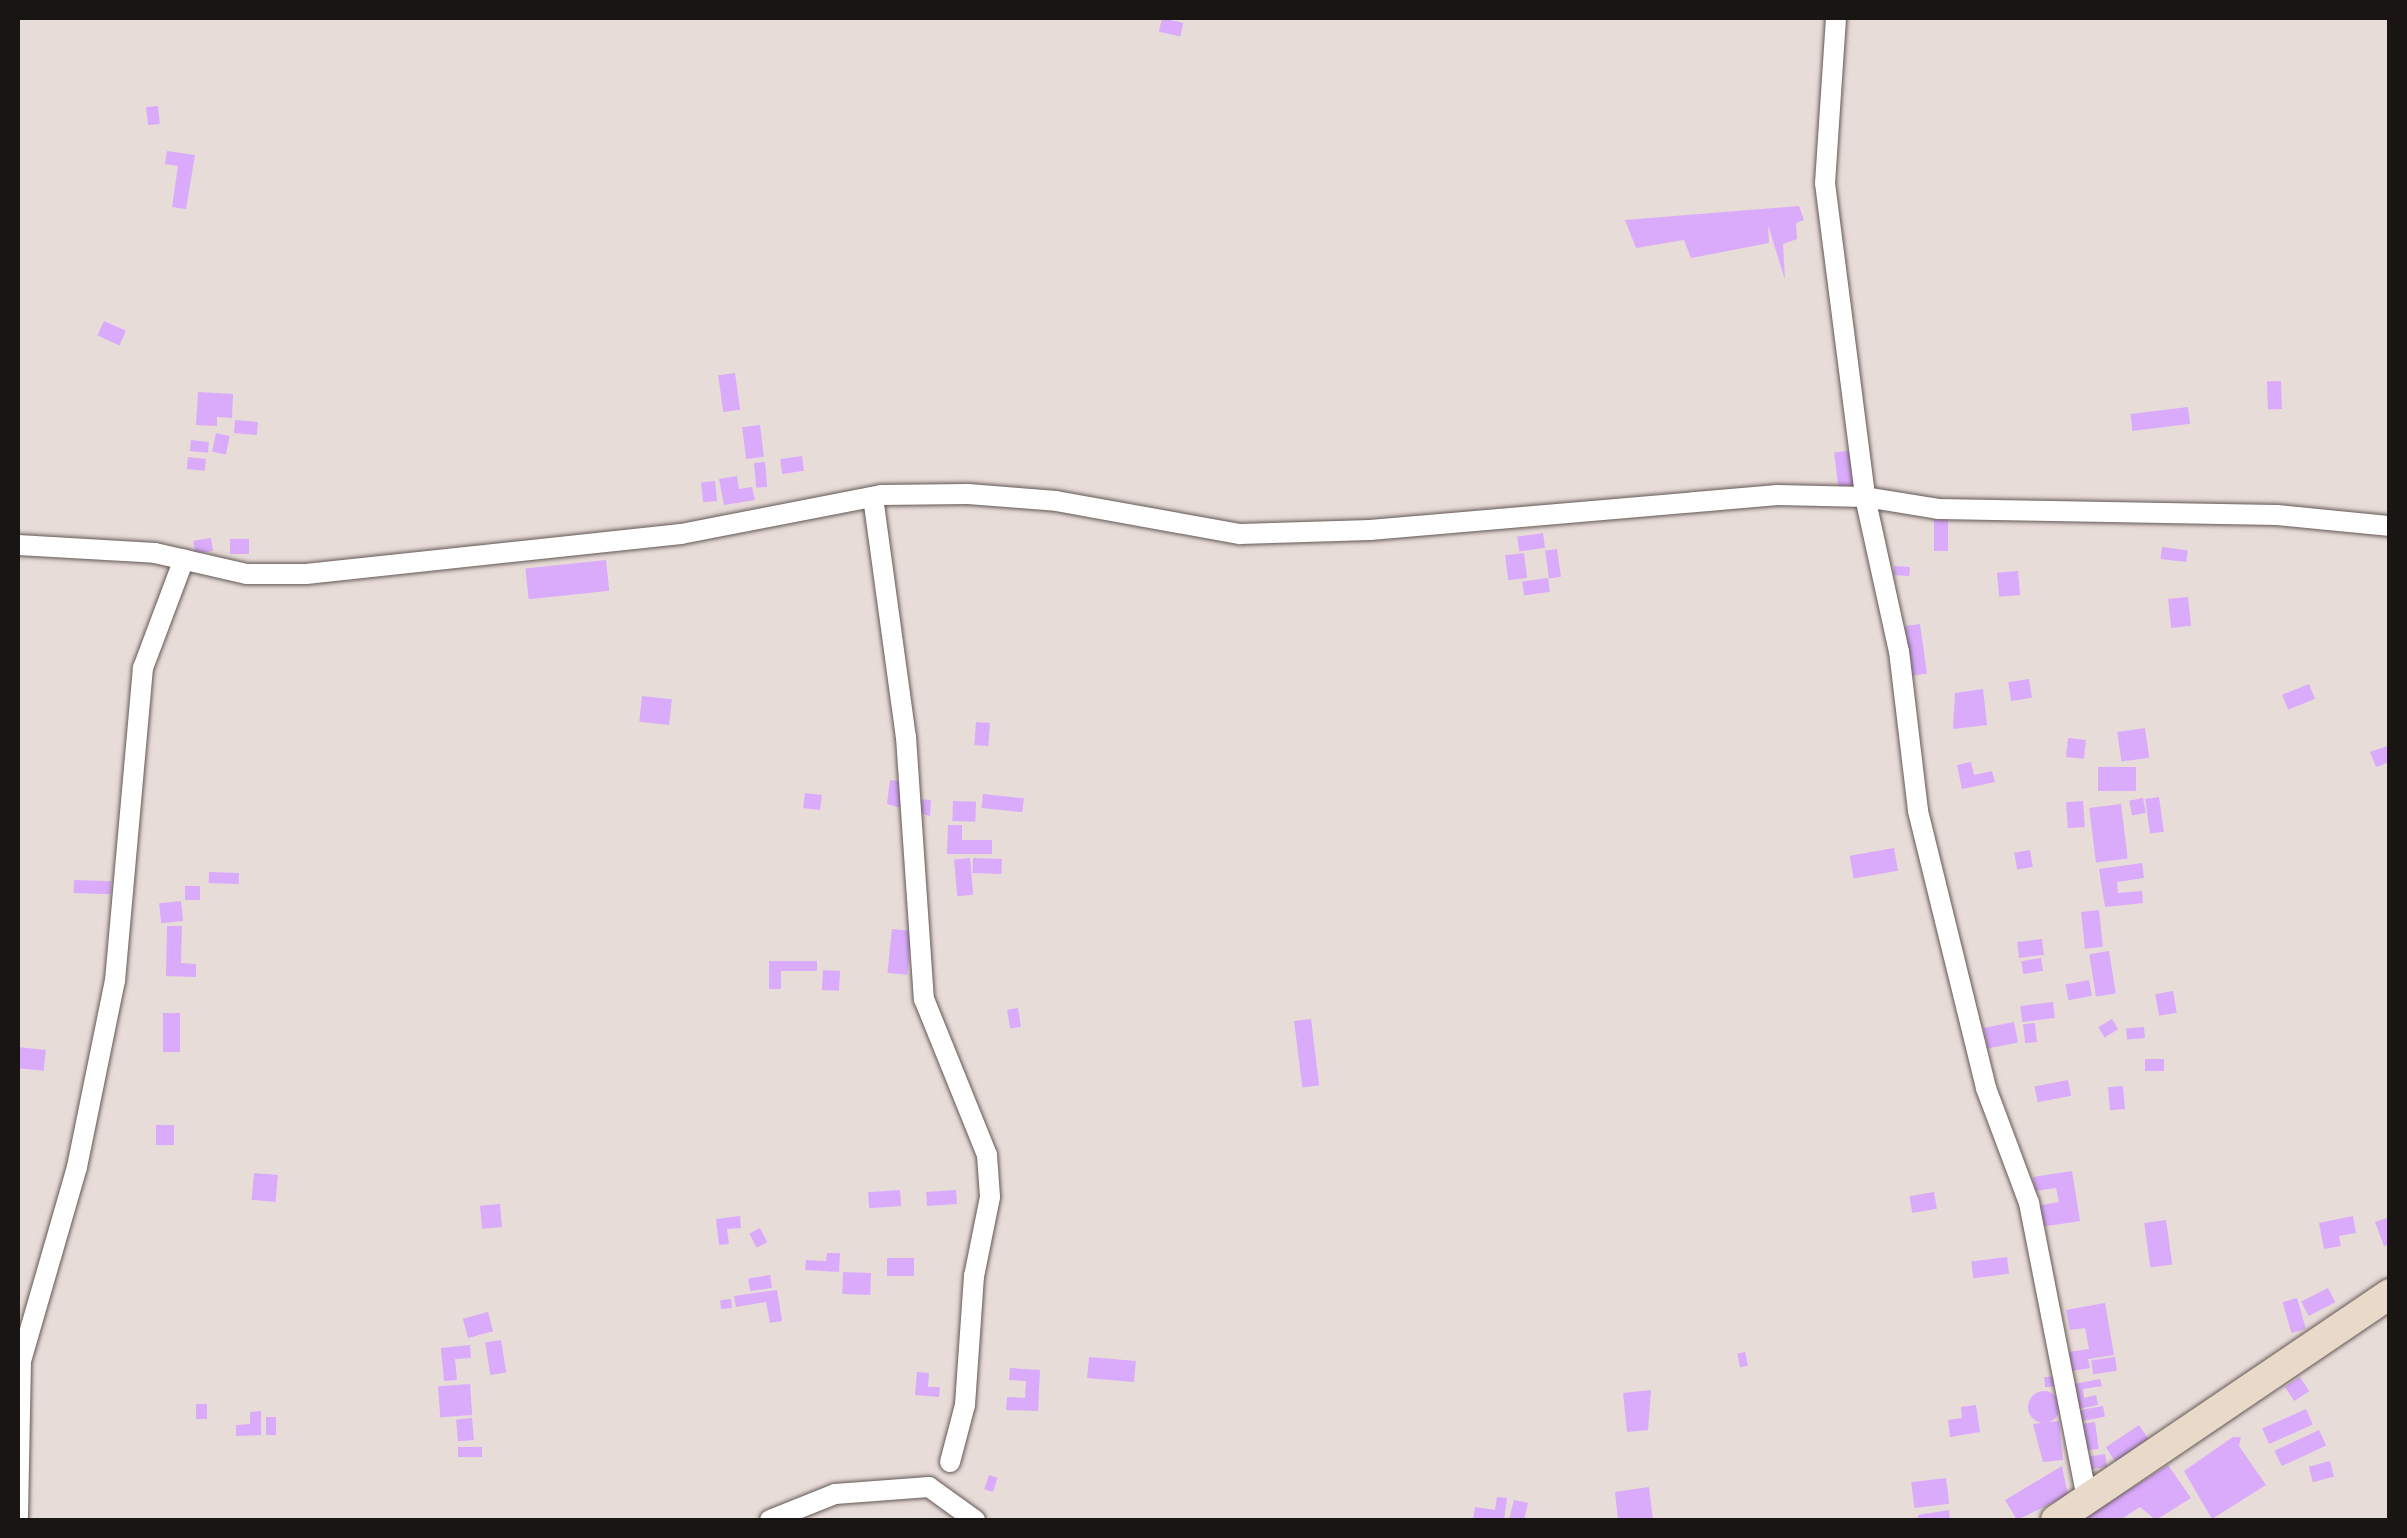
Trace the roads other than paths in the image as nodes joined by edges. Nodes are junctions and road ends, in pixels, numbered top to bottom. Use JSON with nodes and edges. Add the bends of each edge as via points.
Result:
{"nodes":[{"id":1,"x":1836,"y":18,"type":"edge"},
{"id":2,"x":873,"y":497,"type":"junction"},
{"id":3,"x":1865,"y":497,"type":"junction"},
{"id":4,"x":2390,"y":526,"type":"edge"},
{"id":5,"x":18,"y":546,"type":"edge"},
{"id":6,"x":184,"y":559,"type":"junction"},
{"id":7,"x":2390,"y":1294,"type":"edge"},
{"id":8,"x":950,"y":1462,"type":"dead end"},
{"id":9,"x":2087,"y":1499,"type":"junction"},
{"id":10,"x":18,"y":1516,"type":"edge"},
{"id":11,"x":770,"y":1520,"type":"edge"},
{"id":12,"x":975,"y":1520,"type":"edge"},
{"id":13,"x":2056,"y":1520,"type":"edge"}],
"edges":[{"from":1,"to":3,"type":"street","via":[[1825,183]]},
{"from":2,"to":3,"type":"street","via":[[1056,501],[1240,534],[1370,530],[1778,495]]},
{"from":2,"to":6,"type":"street","via":[[681,534],[306,574],[247,574]]},
{"from":2,"to":8,"type":"street","via":[[906,737],[924,999],[988,1155],[990,1197],[974,1276],[965,1405]]},
{"from":3,"to":4,"type":"street","via":[[1938,509],[2277,515]]},
{"from":3,"to":9,"type":"street","via":[[1899,652],[1918,811],[1986,1088],[2029,1203]]},
{"from":5,"to":6,"type":"street"},
{"from":6,"to":10,"type":"street","via":[[142,677],[115,981],[77,1167],[21,1361]]},
{"from":7,"to":9,"type":"main road"},
{"from":9,"to":13,"type":"main road"},
{"from":11,"to":12,"type":"street","via":[[835,1494],[929,1487]]}]}
